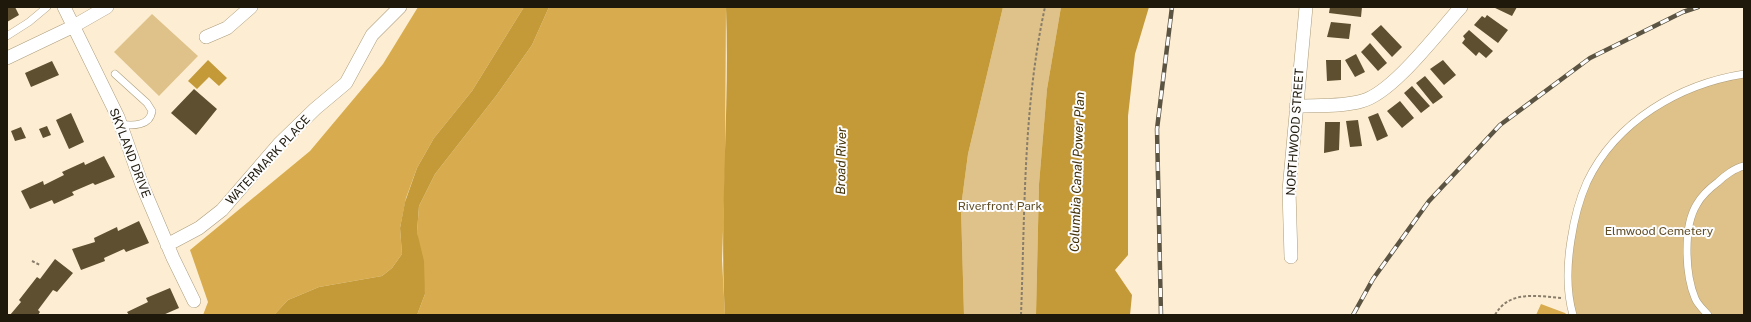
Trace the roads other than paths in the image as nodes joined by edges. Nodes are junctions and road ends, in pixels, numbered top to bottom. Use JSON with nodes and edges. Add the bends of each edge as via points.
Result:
{"nodes":[{"id":1,"x":47,"y":7,"type":"edge"},
{"id":2,"x":64,"y":7,"type":"edge"},
{"id":3,"x":107,"y":7,"type":"edge"},
{"id":4,"x":250,"y":7,"type":"edge"},
{"id":5,"x":400,"y":7,"type":"edge"},
{"id":6,"x":1306,"y":7,"type":"edge"},
{"id":7,"x":1461,"y":7,"type":"edge"},
{"id":8,"x":72,"y":27,"type":"junction"},
{"id":9,"x":7,"y":36,"type":"edge"},
{"id":10,"x":206,"y":37,"type":"dead end"},
{"id":11,"x":7,"y":58,"type":"edge"},
{"id":12,"x":115,"y":74,"type":"dead end"},
{"id":13,"x":1744,"y":74,"type":"edge"},
{"id":14,"x":1296,"y":106,"type":"junction"},
{"id":15,"x":120,"y":124,"type":"junction"},
{"id":16,"x":1744,"y":166,"type":"edge"},
{"id":17,"x":167,"y":245,"type":"junction"},
{"id":18,"x":1291,"y":256,"type":"dead end"},
{"id":19,"x":194,"y":301,"type":"dead end"},
{"id":20,"x":1573,"y":315,"type":"edge"},
{"id":21,"x":1708,"y":315,"type":"edge"}],
"edges":[{"from":1,"to":9,"type":"lane"},
{"from":2,"to":8,"type":"street","name":"SKYLAND DRIVE"},
{"from":3,"to":8,"type":"street"},
{"from":4,"to":10,"type":"street","via":[[227,28]]},
{"from":5,"to":17,"type":"street","name":"WATERMARK PLACE","via":[[372,35],[346,83],[279,144],[222,210],[199,228]]},
{"from":6,"to":14,"type":"street","name":"NORTHWOOD STREET"},
{"from":7,"to":14,"type":"street","via":[[1404,71],[1364,101]]},
{"from":8,"to":11,"type":"street"},
{"from":8,"to":15,"type":"street","name":"SKYLAND DRIVE"},
{"from":12,"to":15,"type":"lane","via":[[147,103],[152,111],[148,122]]},
{"from":13,"to":20,"type":"lane","via":[[1701,84],[1654,108],[1634,122],[1598,163],[1587,182],[1578,207],[1568,261],[1568,298]]},
{"from":14,"to":18,"type":"street","name":"NORTHWOOD STREET","via":[[1289,190]]},
{"from":15,"to":17,"type":"street","name":"SKYLAND DRIVE"},
{"from":16,"to":21,"type":"lane","via":[[1722,178],[1706,191],[1696,206],[1689,230],[1686,254],[1690,277],[1695,298]]},
{"from":17,"to":19,"type":"street","name":"SKYLAND DRIVE"}]}
